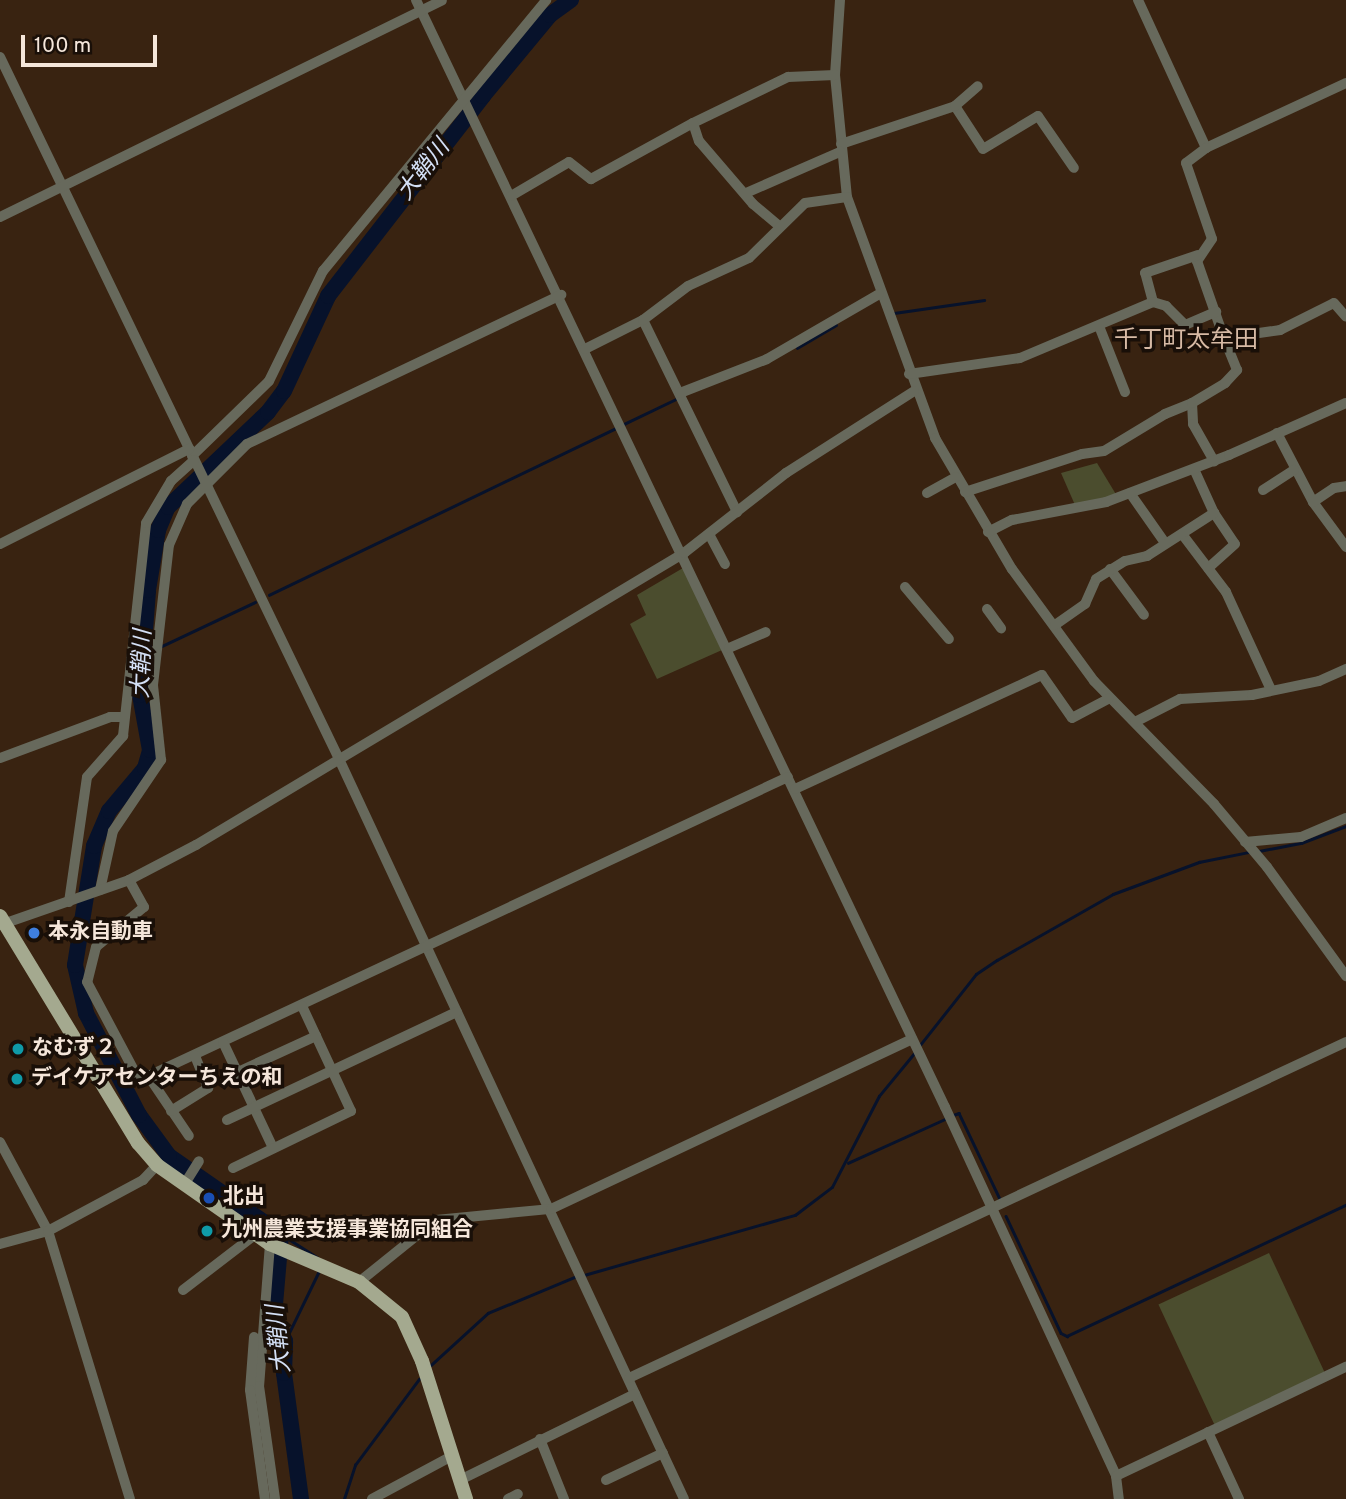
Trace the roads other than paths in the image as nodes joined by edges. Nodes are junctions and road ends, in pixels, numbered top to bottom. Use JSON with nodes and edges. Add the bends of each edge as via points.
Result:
{"nodes":[{"id":1,"x":442,"y":0,"type":"edge"},
{"id":2,"x":546,"y":0,"type":"edge"},
{"id":3,"x":840,"y":0,"type":"edge"},
{"id":4,"x":1138,"y":0,"type":"edge"},
{"id":5,"x":419,"y":5,"type":"edge"},
{"id":6,"x":0,"y":57,"type":"edge"},
{"id":7,"x":835,"y":75,"type":"junction"},
{"id":8,"x":1346,"y":83,"type":"edge"},
{"id":9,"x":978,"y":86,"type":"dead end"},
{"id":10,"x":466,"y":101,"type":"junction"},
{"id":11,"x":956,"y":106,"type":"junction"},
{"id":12,"x":693,"y":124,"type":"junction"},
{"id":13,"x":841,"y":148,"type":"junction"},
{"id":14,"x":1206,"y":148,"type":"junction"},
{"id":15,"x":1074,"y":169,"type":"dead end"},
{"id":16,"x":63,"y":188,"type":"junction"},
{"id":17,"x":746,"y":193,"type":"junction"},
{"id":18,"x":511,"y":196,"type":"junction"},
{"id":19,"x":847,"y":197,"type":"junction"},
{"id":20,"x":0,"y":218,"type":"edge"},
{"id":21,"x":780,"y":227,"type":"junction"},
{"id":22,"x":1198,"y":256,"type":"junction"},
{"id":23,"x":879,"y":294,"type":"junction"},
{"id":24,"x":561,"y":295,"type":"junction"},
{"id":25,"x":1153,"y":302,"type":"junction"},
{"id":26,"x":1216,"y":312,"type":"junction"},
{"id":27,"x":1346,"y":317,"type":"edge"},
{"id":28,"x":643,"y":320,"type":"junction"},
{"id":29,"x":1099,"y":326,"type":"junction"},
{"id":30,"x":1224,"y":338,"type":"junction"},
{"id":31,"x":585,"y":349,"type":"junction"},
{"id":32,"x":909,"y":374,"type":"junction"},
{"id":33,"x":914,"y":391,"type":"junction"},
{"id":34,"x":1125,"y":392,"type":"dead end"},
{"id":35,"x":680,"y":393,"type":"junction"},
{"id":36,"x":1346,"y":403,"type":"edge"},
{"id":37,"x":1192,"y":404,"type":"junction"},
{"id":38,"x":1277,"y":433,"type":"junction"},
{"id":39,"x":193,"y":457,"type":"junction"},
{"id":40,"x":1214,"y":461,"type":"junction"},
{"id":41,"x":1194,"y":468,"type":"junction"},
{"id":42,"x":1294,"y":470,"type":"junction"},
{"id":43,"x":956,"y":477,"type":"junction"},
{"id":44,"x":206,"y":484,"type":"junction"},
{"id":45,"x":1346,"y":486,"type":"edge"},
{"id":46,"x":1263,"y":489,"type":"dead end"},
{"id":47,"x":965,"y":492,"type":"junction"},
{"id":48,"x":927,"y":493,"type":"dead end"},
{"id":49,"x":1130,"y":493,"type":"junction"},
{"id":50,"x":1313,"y":502,"type":"junction"},
{"id":51,"x":737,"y":512,"type":"junction"},
{"id":52,"x":1214,"y":513,"type":"junction"},
{"id":53,"x":988,"y":532,"type":"junction"},
{"id":54,"x":709,"y":534,"type":"junction"},
{"id":55,"x":1182,"y":534,"type":"junction"},
{"id":56,"x":1165,"y":543,"type":"junction"},
{"id":57,"x":0,"y":544,"type":"edge"},
{"id":58,"x":1346,"y":547,"type":"edge"},
{"id":59,"x":684,"y":553,"type":"junction"},
{"id":60,"x":725,"y":564,"type":"dead end"},
{"id":61,"x":1208,"y":568,"type":"junction"},
{"id":62,"x":1110,"y":569,"type":"junction"},
{"id":63,"x":905,"y":587,"type":"dead end"},
{"id":64,"x":987,"y":609,"type":"dead end"},
{"id":65,"x":1144,"y":615,"type":"dead end"},
{"id":66,"x":1055,"y":625,"type":"junction"},
{"id":67,"x":1001,"y":628,"type":"dead end"},
{"id":68,"x":766,"y":632,"type":"dead end"},
{"id":69,"x":949,"y":639,"type":"dead end"},
{"id":70,"x":729,"y":648,"type":"junction"},
{"id":71,"x":1346,"y":669,"type":"edge"},
{"id":72,"x":1270,"y":690,"type":"junction"},
{"id":73,"x":1108,"y":699,"type":"junction"},
{"id":74,"x":122,"y":717,"type":"junction"},
{"id":75,"x":1135,"y":722,"type":"junction"},
{"id":76,"x":0,"y":758,"type":"edge"},
{"id":77,"x":338,"y":759,"type":"junction"},
{"id":78,"x":788,"y":777,"type":"junction"},
{"id":79,"x":795,"y":789,"type":"junction"},
{"id":80,"x":1346,"y":818,"type":"edge"},
{"id":81,"x":1246,"y":843,"type":"junction"},
{"id":82,"x":129,"y":880,"type":"junction"},
{"id":83,"x":97,"y":890,"type":"junction"},
{"id":84,"x":71,"y":900,"type":"junction"},
{"id":85,"x":2,"y":922,"type":"edge"},
{"id":86,"x":427,"y":946,"type":"junction"},
{"id":87,"x":1346,"y":976,"type":"edge"},
{"id":88,"x":302,"y":1006,"type":"junction"},
{"id":89,"x":457,"y":1012,"type":"junction"},
{"id":90,"x":316,"y":1036,"type":"junction"},
{"id":91,"x":913,"y":1041,"type":"junction"},
{"id":92,"x":223,"y":1042,"type":"junction"},
{"id":93,"x":1346,"y":1042,"type":"edge"},
{"id":94,"x":195,"y":1056,"type":"junction"},
{"id":95,"x":332,"y":1070,"type":"junction"},
{"id":96,"x":238,"y":1072,"type":"junction"},
{"id":97,"x":149,"y":1077,"type":"junction"},
{"id":98,"x":254,"y":1107,"type":"junction"},
{"id":99,"x":171,"y":1111,"type":"junction"},
{"id":100,"x":227,"y":1120,"type":"dead end"},
{"id":101,"x":189,"y":1136,"type":"dead end"},
{"id":102,"x":0,"y":1142,"type":"edge"},
{"id":103,"x":274,"y":1147,"type":"junction"},
{"id":104,"x":199,"y":1161,"type":"dead end"},
{"id":105,"x":157,"y":1165,"type":"junction"},
{"id":106,"x":233,"y":1168,"type":"dead end"},
{"id":107,"x":186,"y":1181,"type":"junction"},
{"id":108,"x":991,"y":1208,"type":"junction"},
{"id":109,"x":551,"y":1209,"type":"junction"},
{"id":110,"x":48,"y":1231,"type":"junction"},
{"id":111,"x":256,"y":1234,"type":"junction"},
{"id":112,"x":0,"y":1244,"type":"edge"},
{"id":113,"x":272,"y":1245,"type":"junction"},
{"id":114,"x":359,"y":1282,"type":"junction"},
{"id":115,"x":183,"y":1290,"type":"dead end"},
{"id":116,"x":262,"y":1314,"type":"junction"},
{"id":117,"x":1346,"y":1367,"type":"edge"},
{"id":118,"x":629,"y":1378,"type":"junction"},
{"id":119,"x":635,"y":1394,"type":"junction"},
{"id":120,"x":1208,"y":1432,"type":"junction"},
{"id":121,"x":540,"y":1439,"type":"junction"},
{"id":122,"x":663,"y":1453,"type":"junction"},
{"id":123,"x":452,"y":1456,"type":"junction"},
{"id":124,"x":1116,"y":1476,"type":"junction"},
{"id":125,"x":460,"y":1480,"type":"junction"},
{"id":126,"x":606,"y":1480,"type":"dead end"},
{"id":127,"x":130,"y":1497,"type":"edge"},
{"id":128,"x":116,"y":1499,"type":"edge"},
{"id":129,"x":265,"y":1499,"type":"edge"},
{"id":130,"x":275,"y":1499,"type":"edge"},
{"id":131,"x":372,"y":1499,"type":"edge"},
{"id":132,"x":466,"y":1499,"type":"edge"},
{"id":133,"x":564,"y":1499,"type":"edge"},
{"id":134,"x":684,"y":1499,"type":"edge"},
{"id":135,"x":1119,"y":1499,"type":"edge"},
{"id":136,"x":1239,"y":1499,"type":"edge"}],
"edges":[{"from":1,"to":5,"type":"street"},
{"from":2,"to":10,"type":"street"},
{"from":3,"to":7,"type":"street"},
{"from":4,"to":14,"type":"street"},
{"from":5,"to":10,"type":"street"},
{"from":5,"to":16,"type":"street"},
{"from":6,"to":16,"type":"street"},
{"from":7,"to":12,"type":"street","via":[[788,77]]},
{"from":7,"to":13,"type":"street"},
{"from":8,"to":14,"type":"street"},
{"from":9,"to":11,"type":"street"},
{"from":10,"to":18,"type":"street"},
{"from":10,"to":39,"type":"street","via":[[317,279],[269,381]]},
{"from":11,"to":13,"type":"street"},
{"from":11,"to":15,"type":"street","via":[[983,149],[1038,116]]},
{"from":12,"to":17,"type":"street","via":[[699,141]]},
{"from":12,"to":18,"type":"street","via":[[591,179],[569,162]]},
{"from":13,"to":17,"type":"street"},
{"from":13,"to":19,"type":"street"},
{"from":14,"to":22,"type":"street","via":[[1186,163],[1212,239]]},
{"from":16,"to":20,"type":"street"},
{"from":16,"to":39,"type":"street"},
{"from":17,"to":21,"type":"street"},
{"from":18,"to":24,"type":"street"},
{"from":19,"to":21,"type":"street","via":[[834,202],[815,198]]},
{"from":19,"to":23,"type":"street"},
{"from":21,"to":28,"type":"street","via":[[749,258],[688,286]]},
{"from":22,"to":25,"type":"street","via":[[1145,273]]},
{"from":22,"to":26,"type":"street"},
{"from":23,"to":32,"type":"street"},
{"from":23,"to":35,"type":"street","via":[[767,359]]},
{"from":24,"to":31,"type":"street"},
{"from":24,"to":44,"type":"street","via":[[247,444]]},
{"from":25,"to":26,"type":"street","via":[[1166,306],[1185,326]]},
{"from":25,"to":29,"type":"street"},
{"from":26,"to":30,"type":"street"},
{"from":27,"to":30,"type":"street","via":[[1334,303],[1280,330]]},
{"from":28,"to":31,"type":"street"},
{"from":28,"to":35,"type":"street"},
{"from":29,"to":32,"type":"street","via":[[1020,358]]},
{"from":29,"to":34,"type":"street"},
{"from":30,"to":37,"type":"street","via":[[1237,370]]},
{"from":31,"to":59,"type":"street"},
{"from":32,"to":33,"type":"street"},
{"from":33,"to":43,"type":"street"},
{"from":33,"to":51,"type":"street","via":[[786,473]]},
{"from":35,"to":51,"type":"street"},
{"from":36,"to":38,"type":"street"},
{"from":37,"to":40,"type":"street","via":[[1193,424]]},
{"from":37,"to":47,"type":"street","via":[[1165,414],[1104,452],[1083,454]]},
{"from":38,"to":40,"type":"street"},
{"from":38,"to":42,"type":"street"},
{"from":39,"to":44,"type":"street"},
{"from":39,"to":57,"type":"street"},
{"from":39,"to":74,"type":"street","via":[[171,481],[146,523]]},
{"from":40,"to":41,"type":"street"},
{"from":41,"to":49,"type":"street"},
{"from":41,"to":52,"type":"street"},
{"from":42,"to":46,"type":"street"},
{"from":42,"to":50,"type":"street"},
{"from":43,"to":47,"type":"street"},
{"from":43,"to":48,"type":"street"},
{"from":44,"to":77,"type":"street"},
{"from":44,"to":83,"type":"street","via":[[187,504],[172,533],[154,699],[160,760],[113,831]]},
{"from":45,"to":50,"type":"street"},
{"from":47,"to":53,"type":"street"},
{"from":49,"to":53,"type":"street","via":[[1012,520]]},
{"from":49,"to":56,"type":"street"},
{"from":50,"to":58,"type":"street"},
{"from":51,"to":54,"type":"street"},
{"from":52,"to":55,"type":"street"},
{"from":52,"to":61,"type":"street","via":[[1235,546]]},
{"from":53,"to":66,"type":"street"},
{"from":54,"to":59,"type":"street"},
{"from":54,"to":60,"type":"street"},
{"from":55,"to":56,"type":"street"},
{"from":55,"to":61,"type":"street"},
{"from":56,"to":62,"type":"street","via":[[1147,556]]},
{"from":59,"to":70,"type":"street"},
{"from":59,"to":77,"type":"street"},
{"from":61,"to":72,"type":"street","via":[[1226,592]]},
{"from":62,"to":65,"type":"street"},
{"from":62,"to":66,"type":"street","via":[[1096,579],[1085,604]]},
{"from":63,"to":69,"type":"street"},
{"from":64,"to":67,"type":"street"},
{"from":66,"to":73,"type":"street"},
{"from":68,"to":70,"type":"street"},
{"from":70,"to":78,"type":"street"},
{"from":71,"to":72,"type":"street","via":[[1319,681]]},
{"from":72,"to":75,"type":"street","via":[[1180,699]]},
{"from":73,"to":75,"type":"street"},
{"from":73,"to":79,"type":"street","via":[[1072,718],[1042,675]]},
{"from":74,"to":76,"type":"street","via":[[110,716]]},
{"from":74,"to":84,"type":"street","via":[[121,742],[87,777]]},
{"from":75,"to":81,"type":"street"},
{"from":77,"to":82,"type":"street","via":[[197,845]]},
{"from":77,"to":86,"type":"street"},
{"from":78,"to":79,"type":"street"},
{"from":78,"to":86,"type":"street"},
{"from":79,"to":91,"type":"street"},
{"from":80,"to":81,"type":"street","via":[[1301,837]]},
{"from":81,"to":87,"type":"street"},
{"from":82,"to":83,"type":"street"},
{"from":82,"to":97,"type":"street","via":[[144,906],[96,947],[87,982],[136,1076]]},
{"from":83,"to":84,"type":"street"},
{"from":84,"to":85,"type":"street"},
{"from":85,"to":105,"type":"main road","via":[[138,1143]]},
{"from":86,"to":88,"type":"street"},
{"from":86,"to":89,"type":"street"},
{"from":88,"to":90,"type":"street"},
{"from":88,"to":92,"type":"street"},
{"from":89,"to":95,"type":"street"},
{"from":89,"to":109,"type":"street"},
{"from":90,"to":95,"type":"street"},
{"from":90,"to":96,"type":"street"},
{"from":91,"to":108,"type":"street"},
{"from":91,"to":109,"type":"street"},
{"from":92,"to":94,"type":"street"},
{"from":92,"to":96,"type":"street"},
{"from":93,"to":108,"type":"street"},
{"from":94,"to":97,"type":"street"},
{"from":94,"to":99,"type":"street","via":[[208,1087],[199,1098]]},
{"from":95,"to":98,"type":"street"},
{"from":95,"to":103,"type":"street","via":[[351,1111]]},
{"from":96,"to":98,"type":"street"},
{"from":97,"to":99,"type":"street"},
{"from":98,"to":100,"type":"street"},
{"from":98,"to":103,"type":"street"},
{"from":99,"to":101,"type":"street"},
{"from":102,"to":110,"type":"street"},
{"from":103,"to":106,"type":"street"},
{"from":104,"to":107,"type":"street"},
{"from":105,"to":107,"type":"main road"},
{"from":105,"to":110,"type":"street","via":[[143,1180]]},
{"from":107,"to":111,"type":"main road"},
{"from":108,"to":118,"type":"street"},
{"from":108,"to":124,"type":"street"},
{"from":109,"to":114,"type":"street","via":[[436,1220]]},
{"from":109,"to":118,"type":"street"},
{"from":110,"to":112,"type":"street"},
{"from":110,"to":127,"type":"street"},
{"from":111,"to":113,"type":"main road"},
{"from":111,"to":115,"type":"street"},
{"from":113,"to":114,"type":"main road"},
{"from":113,"to":116,"type":"street"},
{"from":114,"to":123,"type":"main road","via":[[402,1317],[422,1361]]},
{"from":116,"to":129,"type":"street","via":[[255,1332],[250,1390]]},
{"from":116,"to":130,"type":"street","via":[[258,1386]]},
{"from":117,"to":120,"type":"street"},
{"from":118,"to":119,"type":"street"},
{"from":119,"to":121,"type":"street"},
{"from":119,"to":122,"type":"street"},
{"from":120,"to":124,"type":"street"},
{"from":120,"to":136,"type":"street"},
{"from":121,"to":125,"type":"street"},
{"from":121,"to":133,"type":"street"},
{"from":122,"to":126,"type":"street"},
{"from":122,"to":134,"type":"street"},
{"from":123,"to":125,"type":"main road"},
{"from":123,"to":131,"type":"street"},
{"from":124,"to":135,"type":"street"},
{"from":125,"to":132,"type":"main road"},
{"from":127,"to":128,"type":"street"}]}
